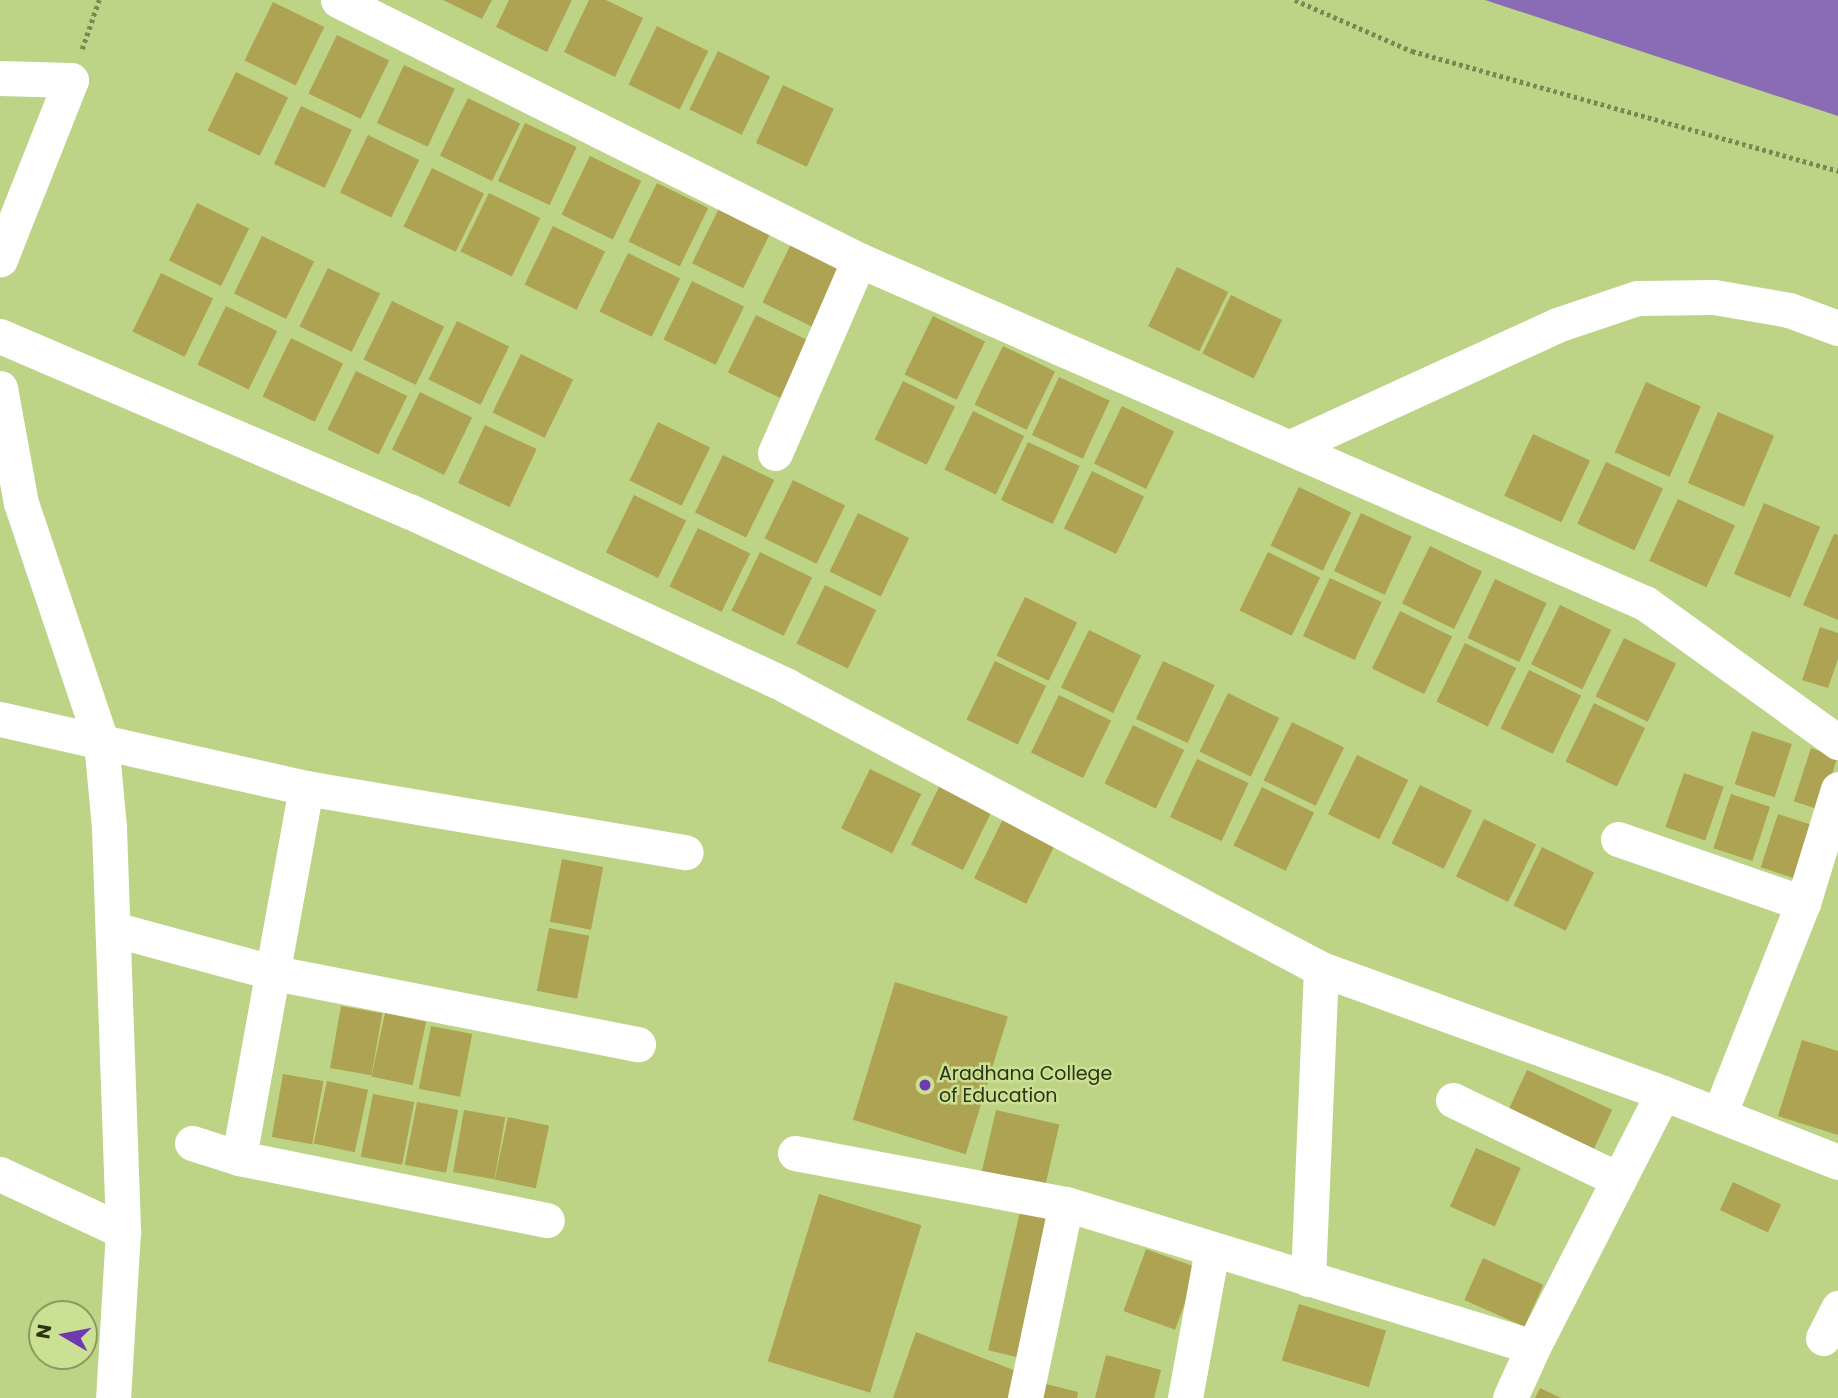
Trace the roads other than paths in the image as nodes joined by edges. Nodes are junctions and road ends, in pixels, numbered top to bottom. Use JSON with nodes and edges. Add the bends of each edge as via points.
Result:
{"nodes":[{"id":1,"x":338,"y":0,"type":"edge"},
{"id":2,"x":0,"y":78,"type":"edge"},
{"id":3,"x":0,"y":259,"type":"edge"},
{"id":4,"x":859,"y":260,"type":"junction"},
{"id":5,"x":1838,"y":328,"type":"edge"},
{"id":6,"x":0,"y":336,"type":"edge"},
{"id":7,"x":0,"y":388,"type":"edge"},
{"id":8,"x":1293,"y":446,"type":"junction"},
{"id":9,"x":775,"y":453,"type":"dead end"},
{"id":10,"x":10,"y":500,"type":"edge"},
{"id":11,"x":0,"y":719,"type":"edge"},
{"id":12,"x":101,"y":741,"type":"junction"},
{"id":13,"x":1838,"y":742,"type":"edge"},
{"id":14,"x":306,"y":788,"type":"junction"},
{"id":15,"x":1838,"y":789,"type":"edge"},
{"id":16,"x":1618,"y":839,"type":"dead end"},
{"id":17,"x":686,"y":852,"type":"dead end"},
{"id":18,"x":1803,"y":903,"type":"junction"},
{"id":19,"x":113,"y":929,"type":"junction"},
{"id":20,"x":1321,"y":969,"type":"junction"},
{"id":21,"x":275,"y":973,"type":"junction"},
{"id":22,"x":638,"y":1044,"type":"dead end"},
{"id":23,"x":1663,"y":1093,"type":"junction"},
{"id":24,"x":1453,"y":1100,"type":"dead end"},
{"id":25,"x":1719,"y":1115,"type":"junction"},
{"id":26,"x":192,"y":1143,"type":"dead end"},
{"id":27,"x":795,"y":1153,"type":"dead end"},
{"id":28,"x":239,"y":1158,"type":"junction"},
{"id":29,"x":1838,"y":1163,"type":"edge"},
{"id":30,"x":0,"y":1174,"type":"edge"},
{"id":31,"x":1619,"y":1180,"type":"junction"},
{"id":32,"x":1066,"y":1204,"type":"junction"},
{"id":33,"x":547,"y":1220,"type":"dead end"},
{"id":34,"x":124,"y":1231,"type":"junction"},
{"id":35,"x":1212,"y":1249,"type":"junction"},
{"id":36,"x":1308,"y":1279,"type":"junction"},
{"id":37,"x":1838,"y":1308,"type":"edge"},
{"id":38,"x":1823,"y":1338,"type":"dead end"},
{"id":39,"x":1533,"y":1348,"type":"junction"},
{"id":40,"x":113,"y":1398,"type":"edge"},
{"id":41,"x":1025,"y":1398,"type":"edge"},
{"id":42,"x":1185,"y":1398,"type":"edge"},
{"id":43,"x":1510,"y":1398,"type":"edge"}],
"edges":[{"from":1,"to":4,"type":"street"},
{"from":2,"to":3,"type":"street","via":[[71,80]]},
{"from":4,"to":8,"type":"street"},
{"from":4,"to":9,"type":"street"},
{"from":5,"to":8,"type":"street","via":[[1789,310],[1714,297],[1637,298],[1557,325]]},
{"from":6,"to":20,"type":"street","via":[[409,511],[786,685]]},
{"from":7,"to":10,"type":"street"},
{"from":8,"to":13,"type":"street","via":[[1645,603]]},
{"from":10,"to":12,"type":"street"},
{"from":11,"to":12,"type":"street"},
{"from":12,"to":14,"type":"street"},
{"from":12,"to":19,"type":"street"},
{"from":14,"to":17,"type":"street"},
{"from":14,"to":21,"type":"street"},
{"from":15,"to":18,"type":"street"},
{"from":16,"to":18,"type":"street"},
{"from":18,"to":25,"type":"street"},
{"from":19,"to":21,"type":"street"},
{"from":19,"to":34,"type":"street"},
{"from":20,"to":23,"type":"street"},
{"from":20,"to":36,"type":"street"},
{"from":21,"to":22,"type":"street"},
{"from":21,"to":28,"type":"street"},
{"from":23,"to":25,"type":"street"},
{"from":23,"to":31,"type":"street"},
{"from":24,"to":31,"type":"street"},
{"from":25,"to":29,"type":"street"},
{"from":26,"to":28,"type":"street"},
{"from":27,"to":32,"type":"street"},
{"from":28,"to":33,"type":"street"},
{"from":30,"to":34,"type":"street"},
{"from":31,"to":39,"type":"street"},
{"from":32,"to":35,"type":"street"},
{"from":32,"to":41,"type":"street"},
{"from":34,"to":40,"type":"street"},
{"from":35,"to":36,"type":"street"},
{"from":35,"to":42,"type":"street"},
{"from":36,"to":39,"type":"street"},
{"from":37,"to":38,"type":"street"},
{"from":39,"to":43,"type":"street"}]}
